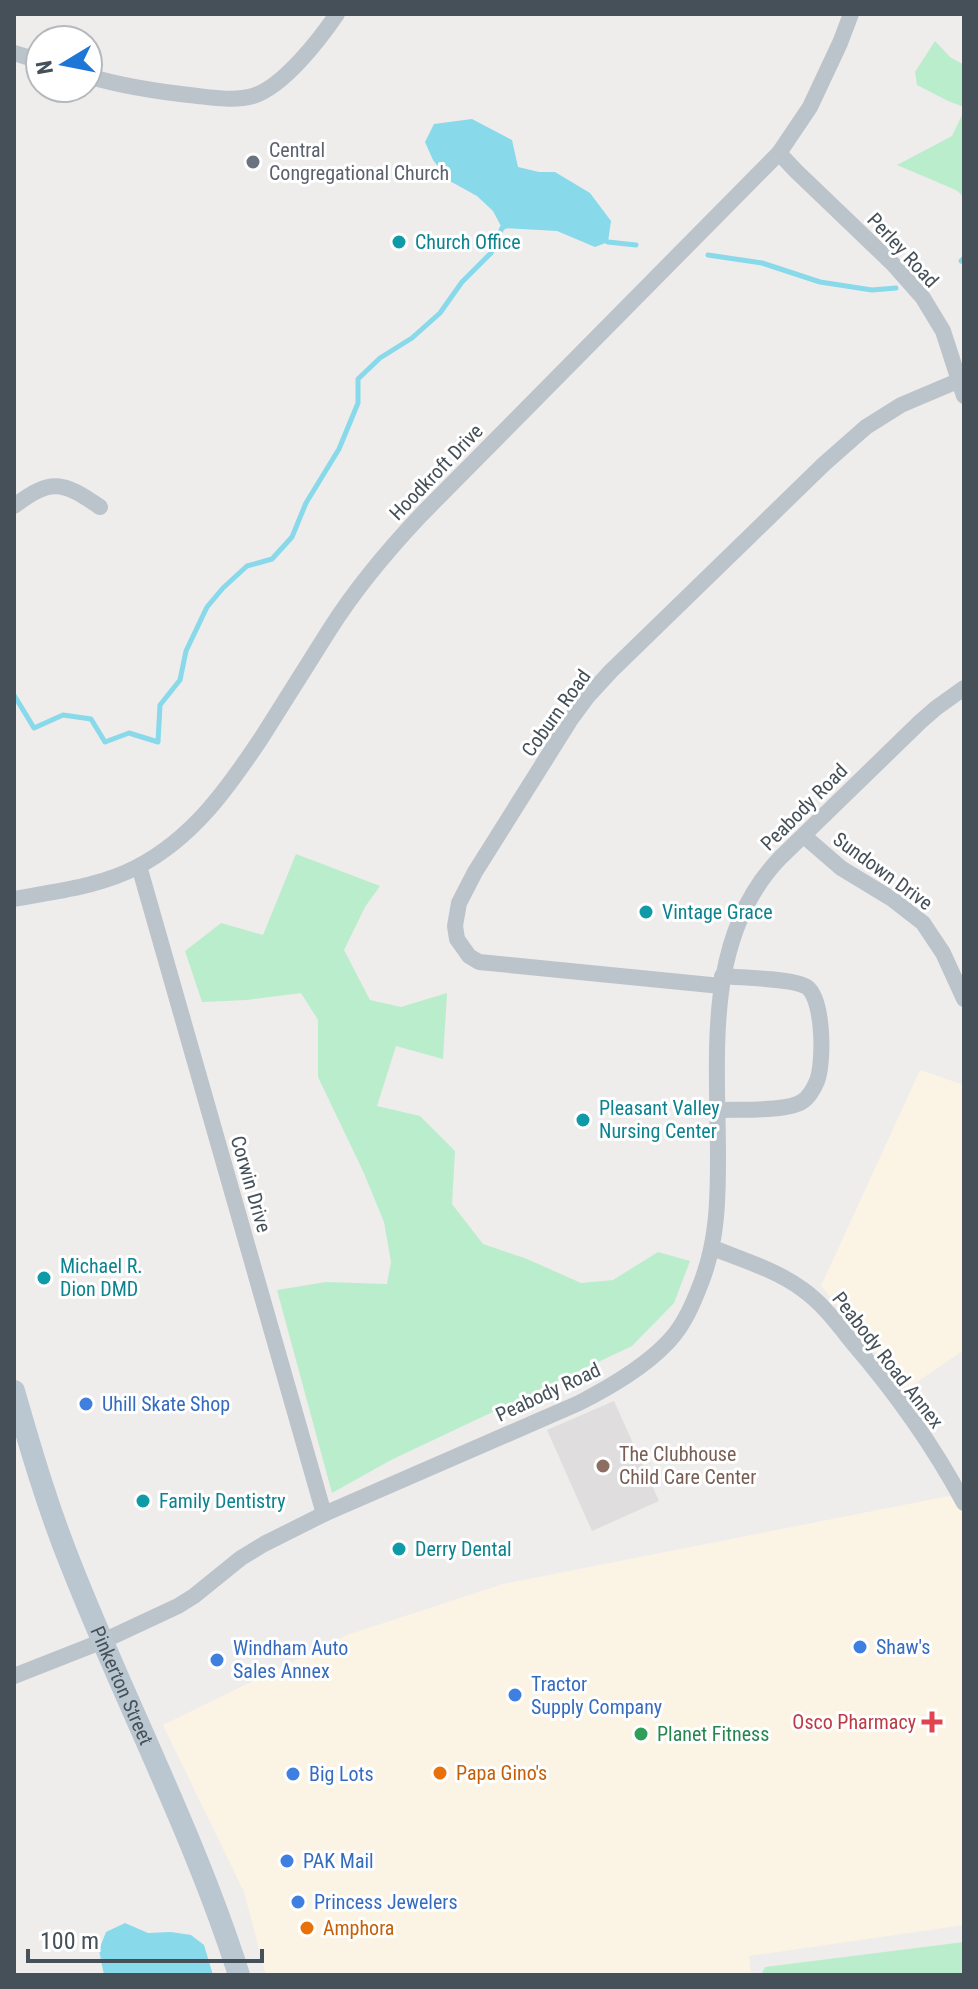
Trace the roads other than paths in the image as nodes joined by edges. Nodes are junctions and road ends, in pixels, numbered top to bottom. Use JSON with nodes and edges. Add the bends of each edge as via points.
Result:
{"nodes":[{"id":1,"x":337,"y":14,"type":"edge"},
{"id":2,"x":851,"y":14,"type":"edge"},
{"id":3,"x":104,"y":80,"type":"edge"},
{"id":4,"x":779,"y":153,"type":"junction"},
{"id":5,"x":962,"y":388,"type":"edge"},
{"id":6,"x":14,"y":506,"type":"edge"},
{"id":7,"x":100,"y":507,"type":"dead end"},
{"id":8,"x":964,"y":688,"type":"edge"},
{"id":9,"x":804,"y":836,"type":"junction"},
{"id":10,"x":139,"y":866,"type":"junction"},
{"id":11,"x":14,"y":899,"type":"edge"},
{"id":12,"x":722,"y":981,"type":"junction"},
{"id":13,"x":962,"y":988,"type":"edge"},
{"id":14,"x":718,"y":1110,"type":"junction"},
{"id":15,"x":713,"y":1248,"type":"junction"},
{"id":16,"x":14,"y":1391,"type":"edge"},
{"id":17,"x":964,"y":1503,"type":"edge"},
{"id":18,"x":324,"y":1514,"type":"junction"},
{"id":19,"x":103,"y":1641,"type":"junction"},
{"id":20,"x":16,"y":1673,"type":"edge"},
{"id":21,"x":239,"y":1975,"type":"edge"}],
"edges":[{"from":1,"to":3,"type":"street","via":[[279,80],[253,96],[218,98]]},
{"from":2,"to":4,"type":"street","name":"Hoodkroft Drive","via":[[810,107]]},
{"from":4,"to":5,"type":"street","name":"Perley Road","via":[[908,279],[943,331]]},
{"from":4,"to":10,"type":"street","name":"Hoodkroft Drive","via":[[396,542],[331,627],[221,797],[187,832]]},
{"from":5,"to":12,"type":"street","name":"Coburn Road","via":[[901,405],[866,427],[611,671],[571,719],[459,903],[457,939],[479,962]]},
{"from":6,"to":7,"type":"street","via":[[34,491],[58,486],[75,490]]},
{"from":8,"to":9,"type":"street","name":"Peabody Road","via":[[920,722]]},
{"from":9,"to":12,"type":"street","name":"Peabody Road","via":[[768,871],[746,906]]},
{"from":9,"to":13,"type":"street","name":"Sundown Drive","via":[[923,923]]},
{"from":10,"to":11,"type":"street","name":"Hoodkroft Drive","via":[[100,882]]},
{"from":10,"to":18,"type":"street","name":"Corwin Drive"},
{"from":12,"to":14,"type":"street","name":"Peabody Road"},
{"from":12,"to":14,"type":"street","name":"Coburn Road","via":[[806,986],[816,998],[821,1027],[819,1074],[805,1100],[783,1107]]},
{"from":14,"to":15,"type":"street","name":"Peabody Road"},
{"from":15,"to":17,"type":"street","name":"Peabody Road Annex","via":[[784,1278],[817,1301],[923,1434]]},
{"from":15,"to":18,"type":"street","name":"Peabody Road","via":[[679,1328],[628,1374],[579,1403]]},
{"from":16,"to":19,"type":"street","name":"Pinkerton Street","via":[[53,1519]]},
{"from":18,"to":19,"type":"street","name":"Peabody Road","via":[[241,1558],[178,1606]]},
{"from":19,"to":20,"type":"street","name":"Peabody Road"},
{"from":19,"to":21,"type":"street","name":"Pinkerton Street","via":[[207,1884]]}]}
